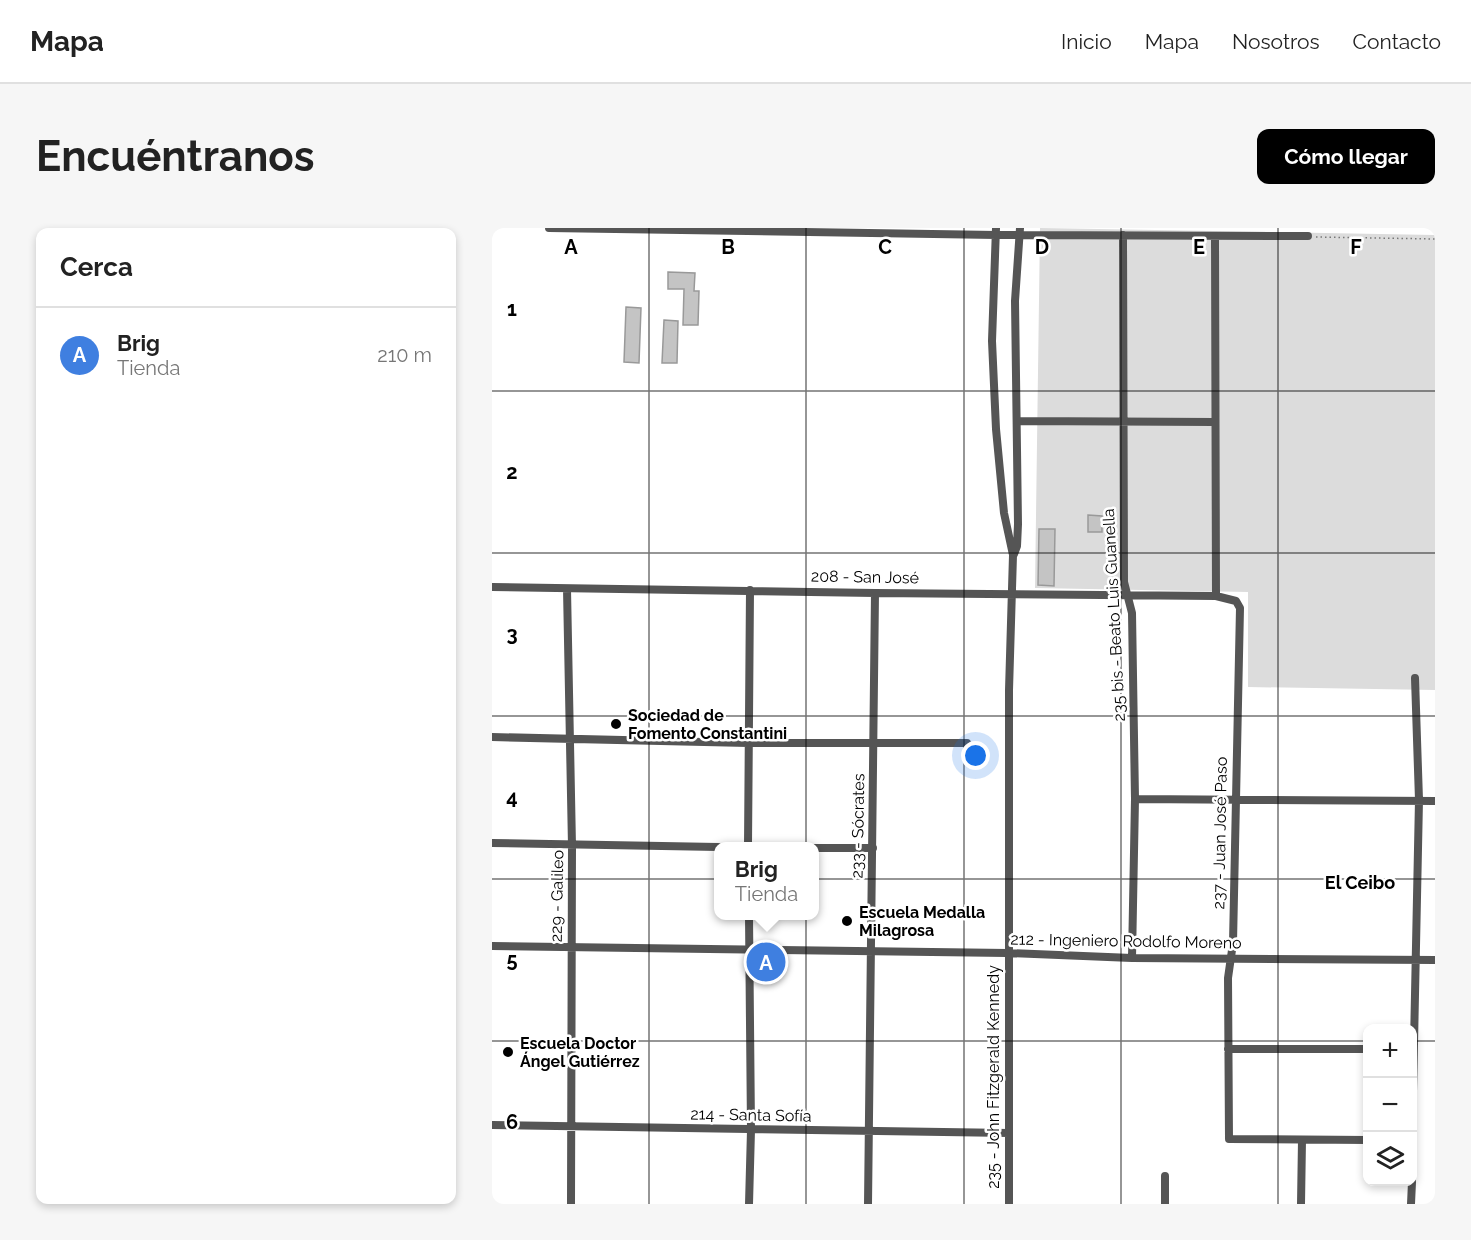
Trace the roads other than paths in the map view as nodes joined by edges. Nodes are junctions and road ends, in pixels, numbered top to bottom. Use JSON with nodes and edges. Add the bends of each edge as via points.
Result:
{"nodes":[{"id":1,"x":549,"y":228,"type":"edge"},
{"id":2,"x":996,"y":231,"type":"edge"},
{"id":3,"x":1019,"y":231,"type":"edge"},
{"id":4,"x":1123,"y":235,"type":"junction"},
{"id":5,"x":1215,"y":236,"type":"junction"},
{"id":6,"x":1308,"y":236,"type":"road end"},
{"id":7,"x":1018,"y":421,"type":"junction"},
{"id":8,"x":1124,"y":421,"type":"junction"},
{"id":9,"x":1214,"y":422,"type":"junction"},
{"id":10,"x":1013,"y":555,"type":"junction"},
{"id":11,"x":492,"y":587,"type":"edge"},
{"id":12,"x":567,"y":589,"type":"junction"},
{"id":13,"x":750,"y":591,"type":"junction"},
{"id":14,"x":875,"y":593,"type":"junction"},
{"id":15,"x":1012,"y":593,"type":"junction"},
{"id":16,"x":1126,"y":594,"type":"junction"},
{"id":17,"x":1216,"y":596,"type":"junction"},
{"id":18,"x":1236,"y":601,"type":"joint"},
{"id":19,"x":1415,"y":678,"type":"dead end"},
{"id":20,"x":492,"y":737,"type":"edge"},
{"id":21,"x":571,"y":739,"type":"junction"},
{"id":22,"x":748,"y":742,"type":"junction"},
{"id":23,"x":874,"y":743,"type":"junction"},
{"id":24,"x":967,"y":743,"type":"dead end"},
{"id":25,"x":1135,"y":799,"type":"junction"},
{"id":26,"x":1235,"y":800,"type":"junction"},
{"id":27,"x":1419,"y":800,"type":"junction"},
{"id":28,"x":1435,"y":801,"type":"edge"},
{"id":29,"x":748,"y":842,"type":"edge"},
{"id":30,"x":492,"y":843,"type":"edge"},
{"id":31,"x":572,"y":846,"type":"junction"},
{"id":32,"x":714,"y":847,"type":"edge"},
{"id":33,"x":819,"y":848,"type":"edge"},
{"id":34,"x":873,"y":848,"type":"junction"},
{"id":35,"x":749,"y":920,"type":"edge"},
{"id":36,"x":492,"y":946,"type":"edge"},
{"id":37,"x":571,"y":948,"type":"junction"},
{"id":38,"x":750,"y":951,"type":"junction"},
{"id":39,"x":872,"y":952,"type":"junction"},
{"id":40,"x":1007,"y":953,"type":"junction"},
{"id":41,"x":1132,"y":958,"type":"junction"},
{"id":42,"x":1230,"y":959,"type":"junction"},
{"id":43,"x":1417,"y":960,"type":"junction"},
{"id":44,"x":1435,"y":960,"type":"edge"},
{"id":45,"x":1415,"y":1024,"type":"edge"},
{"id":46,"x":1228,"y":1049,"type":"junction"},
{"id":47,"x":1363,"y":1049,"type":"edge"},
{"id":48,"x":1414,"y":1078,"type":"edge"},
{"id":49,"x":492,"y":1125,"type":"edge"},
{"id":50,"x":570,"y":1127,"type":"junction"},
{"id":51,"x":751,"y":1131,"type":"junction"},
{"id":52,"x":869,"y":1132,"type":"junction"},
{"id":53,"x":1413,"y":1132,"type":"edge"},
{"id":54,"x":1009,"y":1133,"type":"junction"},
{"id":55,"x":1302,"y":1140,"type":"junction"},
{"id":56,"x":1363,"y":1140,"type":"edge"},
{"id":57,"x":1165,"y":1176,"type":"dead end"},
{"id":58,"x":1412,"y":1186,"type":"edge"},
{"id":59,"x":571,"y":1204,"type":"edge"},
{"id":60,"x":749,"y":1204,"type":"edge"},
{"id":61,"x":868,"y":1204,"type":"edge"},
{"id":62,"x":1009,"y":1204,"type":"edge"},
{"id":63,"x":1165,"y":1204,"type":"edge"},
{"id":64,"x":1301,"y":1204,"type":"edge"},
{"id":65,"x":1411,"y":1204,"type":"edge"}],
"edges":[{"from":1,"to":2,"type":"street"},
{"from":2,"to":3,"type":"street"},
{"from":2,"to":10,"type":"street","name":"235 - John Fitzgerald Kennedy","via":[[992,341],[995,407],[1004,513]]},
{"from":3,"to":4,"type":"street"},
{"from":3,"to":7,"type":"street","name":"235 - John Fitzgerald Kennedy","via":[[1015,301]]},
{"from":4,"to":5,"type":"street"},
{"from":4,"to":8,"type":"street","name":"235 bis - Beato Luis Guanella"},
{"from":5,"to":6,"type":"street"},
{"from":5,"to":9,"type":"street"},
{"from":7,"to":8,"type":"street"},
{"from":7,"to":10,"type":"street","name":"235 - John Fitzgerald Kennedy","via":[[1018,524]]},
{"from":8,"to":9,"type":"street"},
{"from":8,"to":16,"type":"street","name":"235 bis - Beato Luis Guanella"},
{"from":9,"to":17,"type":"street"},
{"from":10,"to":15,"type":"street","name":"235 - John Fitzgerald Kennedy"},
{"from":11,"to":12,"type":"street","name":"208 - San José"},
{"from":12,"to":13,"type":"street","name":"208 - San José"},
{"from":12,"to":21,"type":"street","name":"229 - Galileo"},
{"from":13,"to":14,"type":"street","name":"208 - San José"},
{"from":13,"to":22,"type":"street"},
{"from":14,"to":15,"type":"street","name":"208 - San José"},
{"from":14,"to":23,"type":"street","name":"233 - Sócrates"},
{"from":15,"to":16,"type":"street","name":"208 - San José"},
{"from":15,"to":40,"type":"street","name":"235 - John Fitzgerald Kennedy"},
{"from":16,"to":17,"type":"street","name":"208 - San José"},
{"from":16,"to":25,"type":"street","name":"235 bis - Beato Luis Guanella","via":[[1132,613]]},
{"from":17,"to":18,"type":"street","name":"208 - San José"},
{"from":18,"to":26,"type":"street","name":"237 - Juan José Paso","via":[[1240,608]]},
{"from":19,"to":27,"type":"street"},
{"from":20,"to":21,"type":"street"},
{"from":21,"to":22,"type":"street"},
{"from":21,"to":31,"type":"street","name":"229 - Galileo"},
{"from":22,"to":23,"type":"street"},
{"from":22,"to":29,"type":"street"},
{"from":23,"to":24,"type":"street"},
{"from":23,"to":34,"type":"street","name":"233 - Sócrates"},
{"from":25,"to":26,"type":"street"},
{"from":25,"to":41,"type":"street","name":"235 bis - Beato Luis Guanella"},
{"from":26,"to":27,"type":"street"},
{"from":26,"to":42,"type":"street","name":"237 - Juan José Paso"},
{"from":27,"to":28,"type":"street"},
{"from":27,"to":43,"type":"street"},
{"from":30,"to":31,"type":"street"},
{"from":31,"to":32,"type":"street"},
{"from":31,"to":37,"type":"street","name":"229 - Galileo"},
{"from":33,"to":34,"type":"street"},
{"from":34,"to":39,"type":"street","name":"233 - Sócrates"},
{"from":35,"to":38,"type":"street"},
{"from":36,"to":37,"type":"street","name":"212 - Ingeniero Rodolfo Moreno"},
{"from":37,"to":38,"type":"street","name":"212 - Ingeniero Rodolfo Moreno"},
{"from":37,"to":50,"type":"street","name":"229 - Galileo"},
{"from":38,"to":39,"type":"street","name":"212 - Ingeniero Rodolfo Moreno"},
{"from":38,"to":51,"type":"street"},
{"from":39,"to":40,"type":"street","name":"212 - Ingeniero Rodolfo Moreno"},
{"from":39,"to":52,"type":"street","name":"233 - Sócrates"},
{"from":40,"to":41,"type":"street","name":"212 - Ingeniero Rodolfo Moreno"},
{"from":40,"to":54,"type":"street","name":"235 - John Fitzgerald Kennedy"},
{"from":41,"to":42,"type":"street","name":"212 - Ingeniero Rodolfo Moreno"},
{"from":42,"to":43,"type":"street","name":"212 - Ingeniero Rodolfo Moreno"},
{"from":42,"to":46,"type":"street","name":"237 - Juan José Paso"},
{"from":43,"to":44,"type":"street","name":"212 - Ingeniero Rodolfo Moreno"},
{"from":43,"to":45,"type":"street"},
{"from":46,"to":47,"type":"street"},
{"from":46,"to":55,"type":"street","name":"237 - Juan José Paso","via":[[1229,1138]]},
{"from":48,"to":53,"type":"street"},
{"from":49,"to":50,"type":"street","name":"214 - Santa Sofía"},
{"from":50,"to":51,"type":"street","name":"214 - Santa Sofía"},
{"from":50,"to":59,"type":"street","name":"229 - Galileo"},
{"from":51,"to":52,"type":"street","name":"214 - Santa Sofía"},
{"from":51,"to":60,"type":"street"},
{"from":52,"to":54,"type":"street","name":"214 - Santa Sofía"},
{"from":52,"to":61,"type":"street","name":"233 - Sócrates"},
{"from":54,"to":62,"type":"street","name":"235 - John Fitzgerald Kennedy"},
{"from":55,"to":56,"type":"street"},
{"from":55,"to":64,"type":"street"},
{"from":57,"to":63,"type":"street"},
{"from":58,"to":65,"type":"street"}]}
